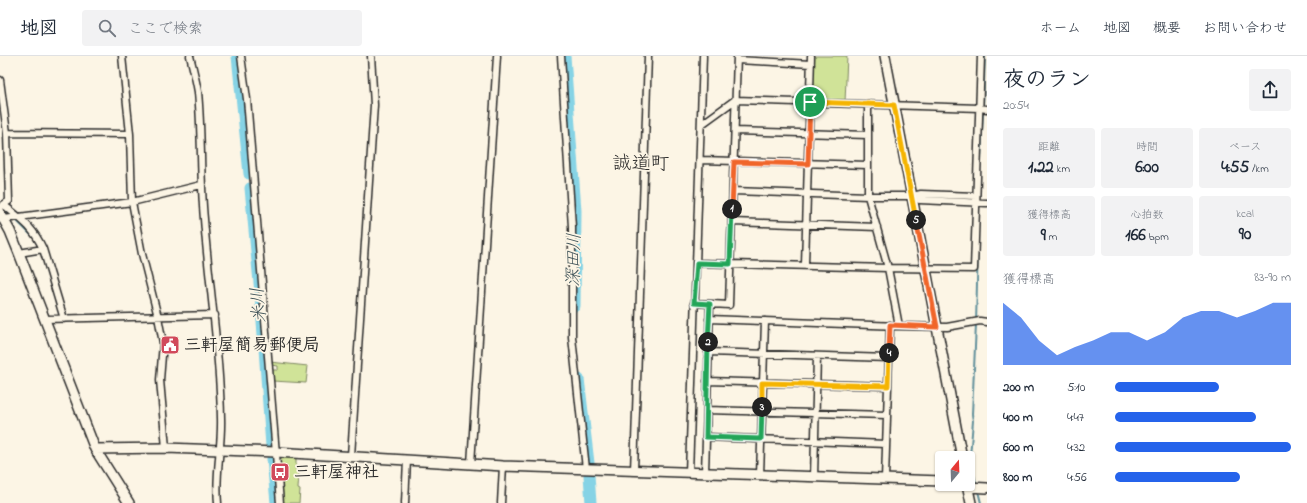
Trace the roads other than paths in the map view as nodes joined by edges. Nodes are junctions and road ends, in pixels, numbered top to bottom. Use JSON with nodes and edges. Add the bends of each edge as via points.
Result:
{"nodes":[{"id":1,"x":122,"y":56,"type":"edge"},
{"id":2,"x":190,"y":56,"type":"edge"},
{"id":3,"x":241,"y":56,"type":"edge"},
{"id":4,"x":371,"y":56,"type":"edge"},
{"id":5,"x":497,"y":56,"type":"edge"},
{"id":6,"x":562,"y":56,"type":"edge"},
{"id":7,"x":648,"y":56,"type":"edge"},
{"id":8,"x":703,"y":56,"type":"edge"},
{"id":9,"x":811,"y":56,"type":"edge"},
{"id":10,"x":885,"y":56,"type":"edge"},
{"id":11,"x":981,"y":56,"type":"edge"},
{"id":12,"x":737,"y":58,"type":"edge"},
{"id":13,"x":811,"y":64,"type":"junction"},
{"id":14,"x":0,"y":80,"type":"edge"},
{"id":15,"x":735,"y":100,"type":"junction"},
{"id":16,"x":810,"y":102,"type":"junction"},
{"id":17,"x":868,"y":104,"type":"junction"},
{"id":18,"x":894,"y":105,"type":"junction"},
{"id":19,"x":982,"y":108,"type":"edge"},
{"id":20,"x":702,"y":124,"type":"junction"},
{"id":21,"x":735,"y":131,"type":"junction"},
{"id":22,"x":7,"y":133,"type":"junction"},
{"id":23,"x":809,"y":133,"type":"junction"},
{"id":24,"x":130,"y":134,"type":"junction"},
{"id":25,"x":868,"y":135,"type":"junction"},
{"id":26,"x":701,"y":160,"type":"junction"},
{"id":27,"x":734,"y":162,"type":"junction"},
{"id":28,"x":808,"y":164,"type":"junction"},
{"id":29,"x":868,"y":165,"type":"junction"},
{"id":30,"x":202,"y":185,"type":"junction"},
{"id":31,"x":733,"y":191,"type":"junction"},
{"id":32,"x":807,"y":194,"type":"junction"},
{"id":33,"x":868,"y":196,"type":"junction"},
{"id":34,"x":912,"y":196,"type":"junction"},
{"id":35,"x":976,"y":196,"type":"junction"},
{"id":36,"x":132,"y":202,"type":"junction"},
{"id":37,"x":976,"y":203,"type":"junction"},
{"id":38,"x":987,"y":203,"type":"edge"},
{"id":39,"x":2,"y":211,"type":"edge"},
{"id":40,"x":19,"y":217,"type":"junction"},
{"id":41,"x":732,"y":222,"type":"junction"},
{"id":42,"x":806,"y":224,"type":"junction"},
{"id":43,"x":877,"y":227,"type":"junction"},
{"id":44,"x":43,"y":249,"type":"junction"},
{"id":45,"x":19,"y":253,"type":"junction"},
{"id":46,"x":697,"y":263,"type":"junction"},
{"id":47,"x":730,"y":264,"type":"junction"},
{"id":48,"x":805,"y":265,"type":"junction"},
{"id":49,"x":888,"y":268,"type":"junction"},
{"id":50,"x":925,"y":269,"type":"junction"},
{"id":51,"x":694,"y":303,"type":"junction"},
{"id":52,"x":710,"y":304,"type":"junction"},
{"id":53,"x":215,"y":315,"type":"junction"},
{"id":54,"x":158,"y":317,"type":"junction"},
{"id":55,"x":45,"y":319,"type":"junction"},
{"id":56,"x":64,"y":319,"type":"junction"},
{"id":57,"x":709,"y":319,"type":"junction"},
{"id":58,"x":765,"y":321,"type":"junction"},
{"id":59,"x":987,"y":322,"type":"edge"},
{"id":60,"x":890,"y":325,"type":"junction"},
{"id":61,"x":899,"y":326,"type":"junction"},
{"id":62,"x":937,"y":327,"type":"junction"},
{"id":63,"x":708,"y":352,"type":"junction"},
{"id":64,"x":764,"y":354,"type":"junction"},
{"id":65,"x":817,"y":356,"type":"junction"},
{"id":66,"x":888,"y":358,"type":"junction"},
{"id":67,"x":707,"y":381,"type":"junction"},
{"id":68,"x":762,"y":383,"type":"junction"},
{"id":69,"x":816,"y":384,"type":"junction"},
{"id":70,"x":888,"y":386,"type":"junction"},
{"id":71,"x":707,"y":410,"type":"junction"},
{"id":72,"x":762,"y":411,"type":"junction"},
{"id":73,"x":816,"y":413,"type":"junction"},
{"id":74,"x":887,"y":415,"type":"junction"},
{"id":75,"x":706,"y":437,"type":"junction"},
{"id":76,"x":761,"y":439,"type":"junction"},
{"id":77,"x":815,"y":441,"type":"junction"},
{"id":78,"x":886,"y":444,"type":"junction"},
{"id":79,"x":166,"y":448,"type":"junction"},
{"id":80,"x":96,"y":449,"type":"junction"},
{"id":81,"x":220,"y":450,"type":"junction"},
{"id":82,"x":961,"y":451,"type":"edge"},
{"id":83,"x":276,"y":452,"type":"junction"},
{"id":84,"x":351,"y":456,"type":"junction"},
{"id":85,"x":407,"y":460,"type":"junction"},
{"id":86,"x":471,"y":464,"type":"junction"},
{"id":87,"x":503,"y":466,"type":"junction"},
{"id":88,"x":586,"y":470,"type":"junction"},
{"id":89,"x":634,"y":471,"type":"junction"},
{"id":90,"x":689,"y":473,"type":"junction"},
{"id":91,"x":705,"y":473,"type":"junction"},
{"id":92,"x":760,"y":475,"type":"junction"},
{"id":93,"x":814,"y":477,"type":"junction"},
{"id":94,"x":885,"y":479,"type":"junction"},
{"id":95,"x":935,"y":481,"type":"edge"},
{"id":96,"x":975,"y":486,"type":"edge"},
{"id":97,"x":987,"y":488,"type":"edge"},
{"id":98,"x":968,"y":491,"type":"edge"},
{"id":99,"x":129,"y":503,"type":"edge"},
{"id":100,"x":218,"y":503,"type":"edge"},
{"id":101,"x":280,"y":503,"type":"edge"},
{"id":102,"x":405,"y":503,"type":"edge"},
{"id":103,"x":501,"y":503,"type":"edge"},
{"id":104,"x":971,"y":503,"type":"edge"}],
"edges":[{"from":1,"to":24,"type":"street"},
{"from":2,"to":30,"type":"street","via":[[198,90]]},
{"from":3,"to":83,"type":"street","via":[[247,99]]},
{"from":4,"to":84,"type":"street","via":[[374,105]]},
{"from":5,"to":86,"type":"street"},
{"from":6,"to":88,"type":"street","via":[[572,227],[572,337]]},
{"from":7,"to":89,"type":"street"},
{"from":8,"to":20,"type":"street"},
{"from":9,"to":13,"type":"street"},
{"from":10,"to":18,"type":"street"},
{"from":11,"to":19,"type":"street"},
{"from":12,"to":13,"type":"street"},
{"from":12,"to":15,"type":"street"},
{"from":13,"to":16,"type":"street"},
{"from":14,"to":22,"type":"street"},
{"from":15,"to":16,"type":"street"},
{"from":15,"to":20,"type":"street"},
{"from":15,"to":21,"type":"street"},
{"from":16,"to":17,"type":"street"},
{"from":16,"to":23,"type":"street"},
{"from":17,"to":18,"type":"street"},
{"from":17,"to":25,"type":"street"},
{"from":18,"to":19,"type":"street"},
{"from":18,"to":34,"type":"street"},
{"from":19,"to":35,"type":"street"},
{"from":20,"to":26,"type":"street"},
{"from":21,"to":23,"type":"street"},
{"from":21,"to":27,"type":"street"},
{"from":22,"to":24,"type":"street"},
{"from":22,"to":39,"type":"street","via":[[9,201]]},
{"from":23,"to":25,"type":"street"},
{"from":23,"to":28,"type":"street"},
{"from":24,"to":36,"type":"street"},
{"from":25,"to":29,"type":"street"},
{"from":26,"to":27,"type":"street"},
{"from":26,"to":46,"type":"street"},
{"from":27,"to":28,"type":"street"},
{"from":27,"to":31,"type":"street"},
{"from":28,"to":29,"type":"street"},
{"from":28,"to":32,"type":"street"},
{"from":29,"to":33,"type":"street"},
{"from":30,"to":36,"type":"street"},
{"from":30,"to":53,"type":"street"},
{"from":31,"to":32,"type":"street"},
{"from":31,"to":41,"type":"street"},
{"from":32,"to":33,"type":"street"},
{"from":32,"to":42,"type":"street"},
{"from":33,"to":34,"type":"street"},
{"from":33,"to":43,"type":"street"},
{"from":34,"to":35,"type":"street"},
{"from":34,"to":37,"type":"street","via":[[920,200]]},
{"from":34,"to":50,"type":"street"},
{"from":35,"to":37,"type":"street"},
{"from":36,"to":40,"type":"street"},
{"from":36,"to":54,"type":"street"},
{"from":37,"to":38,"type":"street"},
{"from":37,"to":50,"type":"street","via":[[974,269]]},
{"from":39,"to":40,"type":"street"},
{"from":39,"to":40,"type":"street"},
{"from":39,"to":45,"type":"street"},
{"from":40,"to":44,"type":"street","via":[[37,237]]},
{"from":41,"to":42,"type":"street"},
{"from":41,"to":47,"type":"street"},
{"from":42,"to":43,"type":"street"},
{"from":42,"to":48,"type":"street"},
{"from":43,"to":49,"type":"street"},
{"from":44,"to":45,"type":"street"},
{"from":44,"to":56,"type":"street"},
{"from":45,"to":55,"type":"street"},
{"from":46,"to":47,"type":"street"},
{"from":46,"to":51,"type":"street"},
{"from":47,"to":48,"type":"street"},
{"from":47,"to":52,"type":"street","via":[[729,305]]},
{"from":48,"to":49,"type":"street"},
{"from":49,"to":50,"type":"street"},
{"from":49,"to":61,"type":"street"},
{"from":50,"to":62,"type":"street"},
{"from":51,"to":52,"type":"street"},
{"from":51,"to":90,"type":"street"},
{"from":52,"to":57,"type":"street"},
{"from":53,"to":54,"type":"street"},
{"from":53,"to":81,"type":"street","via":[[221,419]]},
{"from":54,"to":56,"type":"street"},
{"from":54,"to":79,"type":"street","via":[[163,343],[160,380]]},
{"from":55,"to":56,"type":"street"},
{"from":55,"to":80,"type":"street"},
{"from":57,"to":58,"type":"street"},
{"from":57,"to":63,"type":"street"},
{"from":58,"to":60,"type":"street"},
{"from":58,"to":64,"type":"street"},
{"from":59,"to":62,"type":"street"},
{"from":60,"to":61,"type":"street"},
{"from":60,"to":66,"type":"street"},
{"from":61,"to":62,"type":"street"},
{"from":62,"to":82,"type":"street"},
{"from":63,"to":64,"type":"street"},
{"from":63,"to":67,"type":"street"},
{"from":64,"to":65,"type":"street"},
{"from":64,"to":68,"type":"street"},
{"from":65,"to":66,"type":"street"},
{"from":65,"to":69,"type":"street"},
{"from":66,"to":70,"type":"street"},
{"from":67,"to":68,"type":"street"},
{"from":67,"to":71,"type":"street"},
{"from":68,"to":69,"type":"street"},
{"from":68,"to":72,"type":"street"},
{"from":69,"to":70,"type":"street"},
{"from":69,"to":73,"type":"street"},
{"from":70,"to":74,"type":"street"},
{"from":71,"to":72,"type":"street"},
{"from":71,"to":75,"type":"street"},
{"from":72,"to":73,"type":"street"},
{"from":72,"to":76,"type":"street"},
{"from":73,"to":74,"type":"street"},
{"from":73,"to":77,"type":"street"},
{"from":74,"to":78,"type":"street"},
{"from":75,"to":76,"type":"street"},
{"from":75,"to":91,"type":"street"},
{"from":76,"to":77,"type":"street"},
{"from":76,"to":92,"type":"street"},
{"from":77,"to":78,"type":"street"},
{"from":77,"to":93,"type":"street"},
{"from":78,"to":94,"type":"street"},
{"from":79,"to":80,"type":"street"},
{"from":79,"to":81,"type":"street"},
{"from":80,"to":99,"type":"street"},
{"from":81,"to":83,"type":"street"},
{"from":81,"to":100,"type":"street","via":[[216,486]]},
{"from":83,"to":84,"type":"street"},
{"from":83,"to":101,"type":"street"},
{"from":84,"to":85,"type":"street"},
{"from":85,"to":86,"type":"street"},
{"from":85,"to":102,"type":"street"},
{"from":86,"to":87,"type":"street"},
{"from":87,"to":88,"type":"street"},
{"from":87,"to":103,"type":"street"},
{"from":88,"to":89,"type":"street"},
{"from":89,"to":90,"type":"street"},
{"from":90,"to":91,"type":"street"},
{"from":91,"to":92,"type":"street"},
{"from":92,"to":93,"type":"street"},
{"from":93,"to":94,"type":"street"},
{"from":94,"to":95,"type":"street"},
{"from":96,"to":97,"type":"street"},
{"from":98,"to":104,"type":"street"}]}
